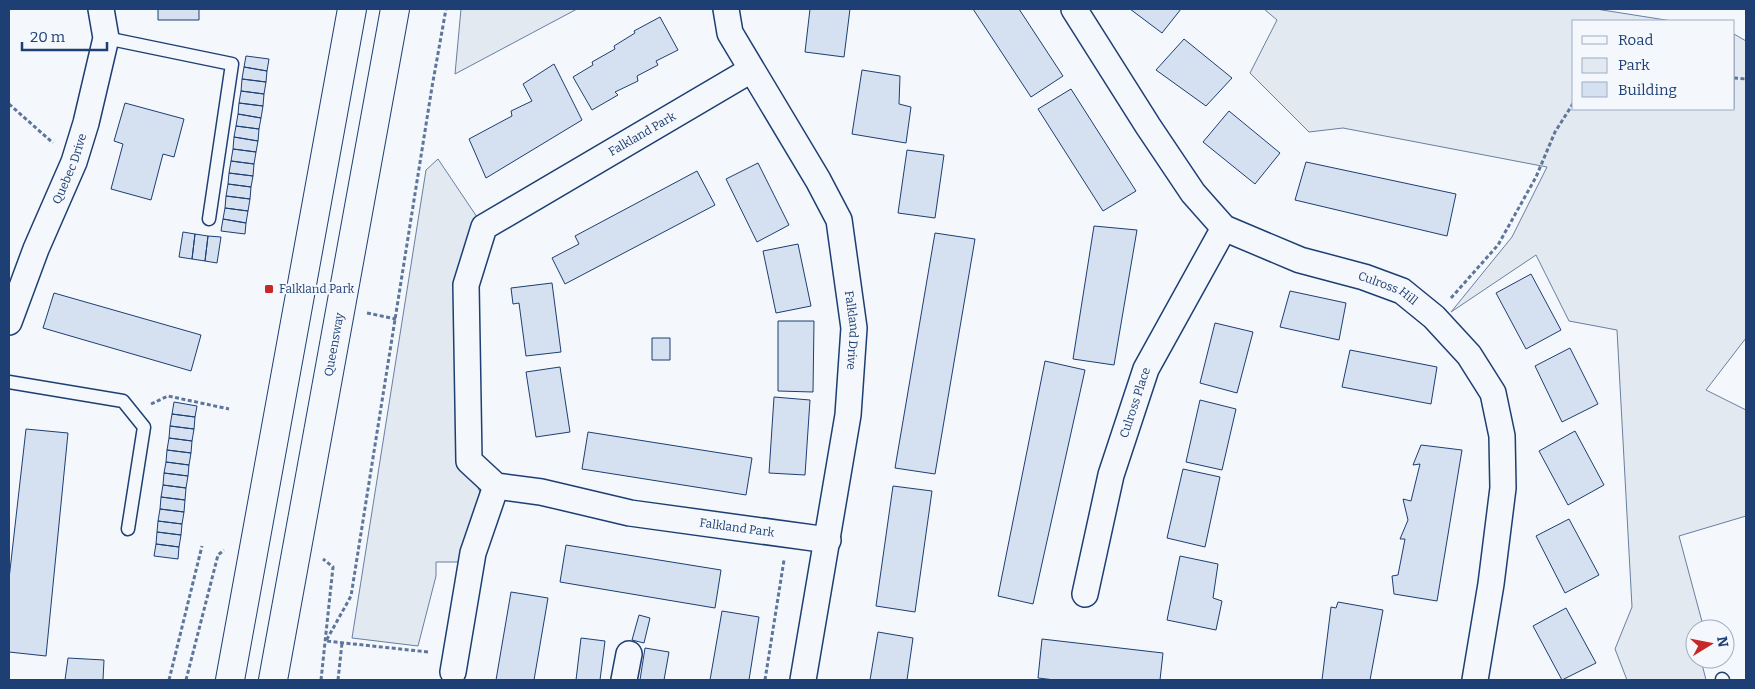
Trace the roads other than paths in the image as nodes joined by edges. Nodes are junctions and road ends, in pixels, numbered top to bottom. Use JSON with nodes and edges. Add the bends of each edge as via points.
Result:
{"nodes":[{"id":1,"x":101,"y":9,"type":"edge"},
{"id":2,"x":352,"y":9,"type":"edge"},
{"id":3,"x":395,"y":9,"type":"edge"},
{"id":4,"x":726,"y":9,"type":"edge"},
{"id":5,"x":1074,"y":9,"type":"edge"},
{"id":6,"x":106,"y":38,"type":"junction"},
{"id":7,"x":751,"y":70,"type":"junction"},
{"id":8,"x":209,"y":219,"type":"dead end"},
{"id":9,"x":1224,"y":228,"type":"junction"},
{"id":10,"x":9,"y":322,"type":"edge"},
{"id":11,"x":9,"y":382,"type":"edge"},
{"id":12,"x":496,"y":486,"type":"junction"},
{"id":13,"x":128,"y":529,"type":"dead end"},
{"id":14,"x":828,"y":540,"type":"junction"},
{"id":15,"x":1086,"y":594,"type":"dead end"},
{"id":16,"x":629,"y":654,"type":"dead end"},
{"id":17,"x":455,"y":664,"type":"road end"},
{"id":18,"x":230,"y":680,"type":"edge"},
{"id":19,"x":273,"y":680,"type":"edge"},
{"id":20,"x":624,"y":680,"type":"edge"},
{"id":21,"x":803,"y":680,"type":"edge"},
{"id":22,"x":1475,"y":680,"type":"edge"}],
"edges":[{"from":1,"to":6,"type":"street","name":"Quebec Drive"},
{"from":2,"to":18,"type":"highway"},
{"from":3,"to":19,"type":"highway","name":"Queensway"},
{"from":4,"to":7,"type":"street","name":"Falkland Drive","via":[[730,33]]},
{"from":5,"to":9,"type":"street","name":"Culross Hill","via":[[1188,186]]},
{"from":6,"to":8,"type":"lane","via":[[232,64]]},
{"from":6,"to":10,"type":"street","name":"Quebec Drive","via":[[74,162]]},
{"from":7,"to":12,"type":"street","name":"Falkland Park","via":[[484,227],[466,285],[469,461]]},
{"from":7,"to":14,"type":"street","name":"Falkland Drive","via":[[839,220],[854,328],[848,415]]},
{"from":9,"to":15,"type":"street","name":"Culross Place","via":[[1146,369],[1111,475]]},
{"from":9,"to":22,"type":"street","name":"Culross Hill","via":[[1300,260],[1402,291],[1434,317],[1469,355],[1493,393],[1502,436],[1503,488]]},
{"from":11,"to":13,"type":"lane","via":[[123,401],[144,426]]},
{"from":12,"to":14,"type":"street","name":"Falkland Park","via":[[541,492],[630,513]]},
{"from":12,"to":17,"type":"street","via":[[474,553]]},
{"from":14,"to":21,"type":"street","name":"Falkland Drive"},
{"from":16,"to":20,"type":"street"}]}
